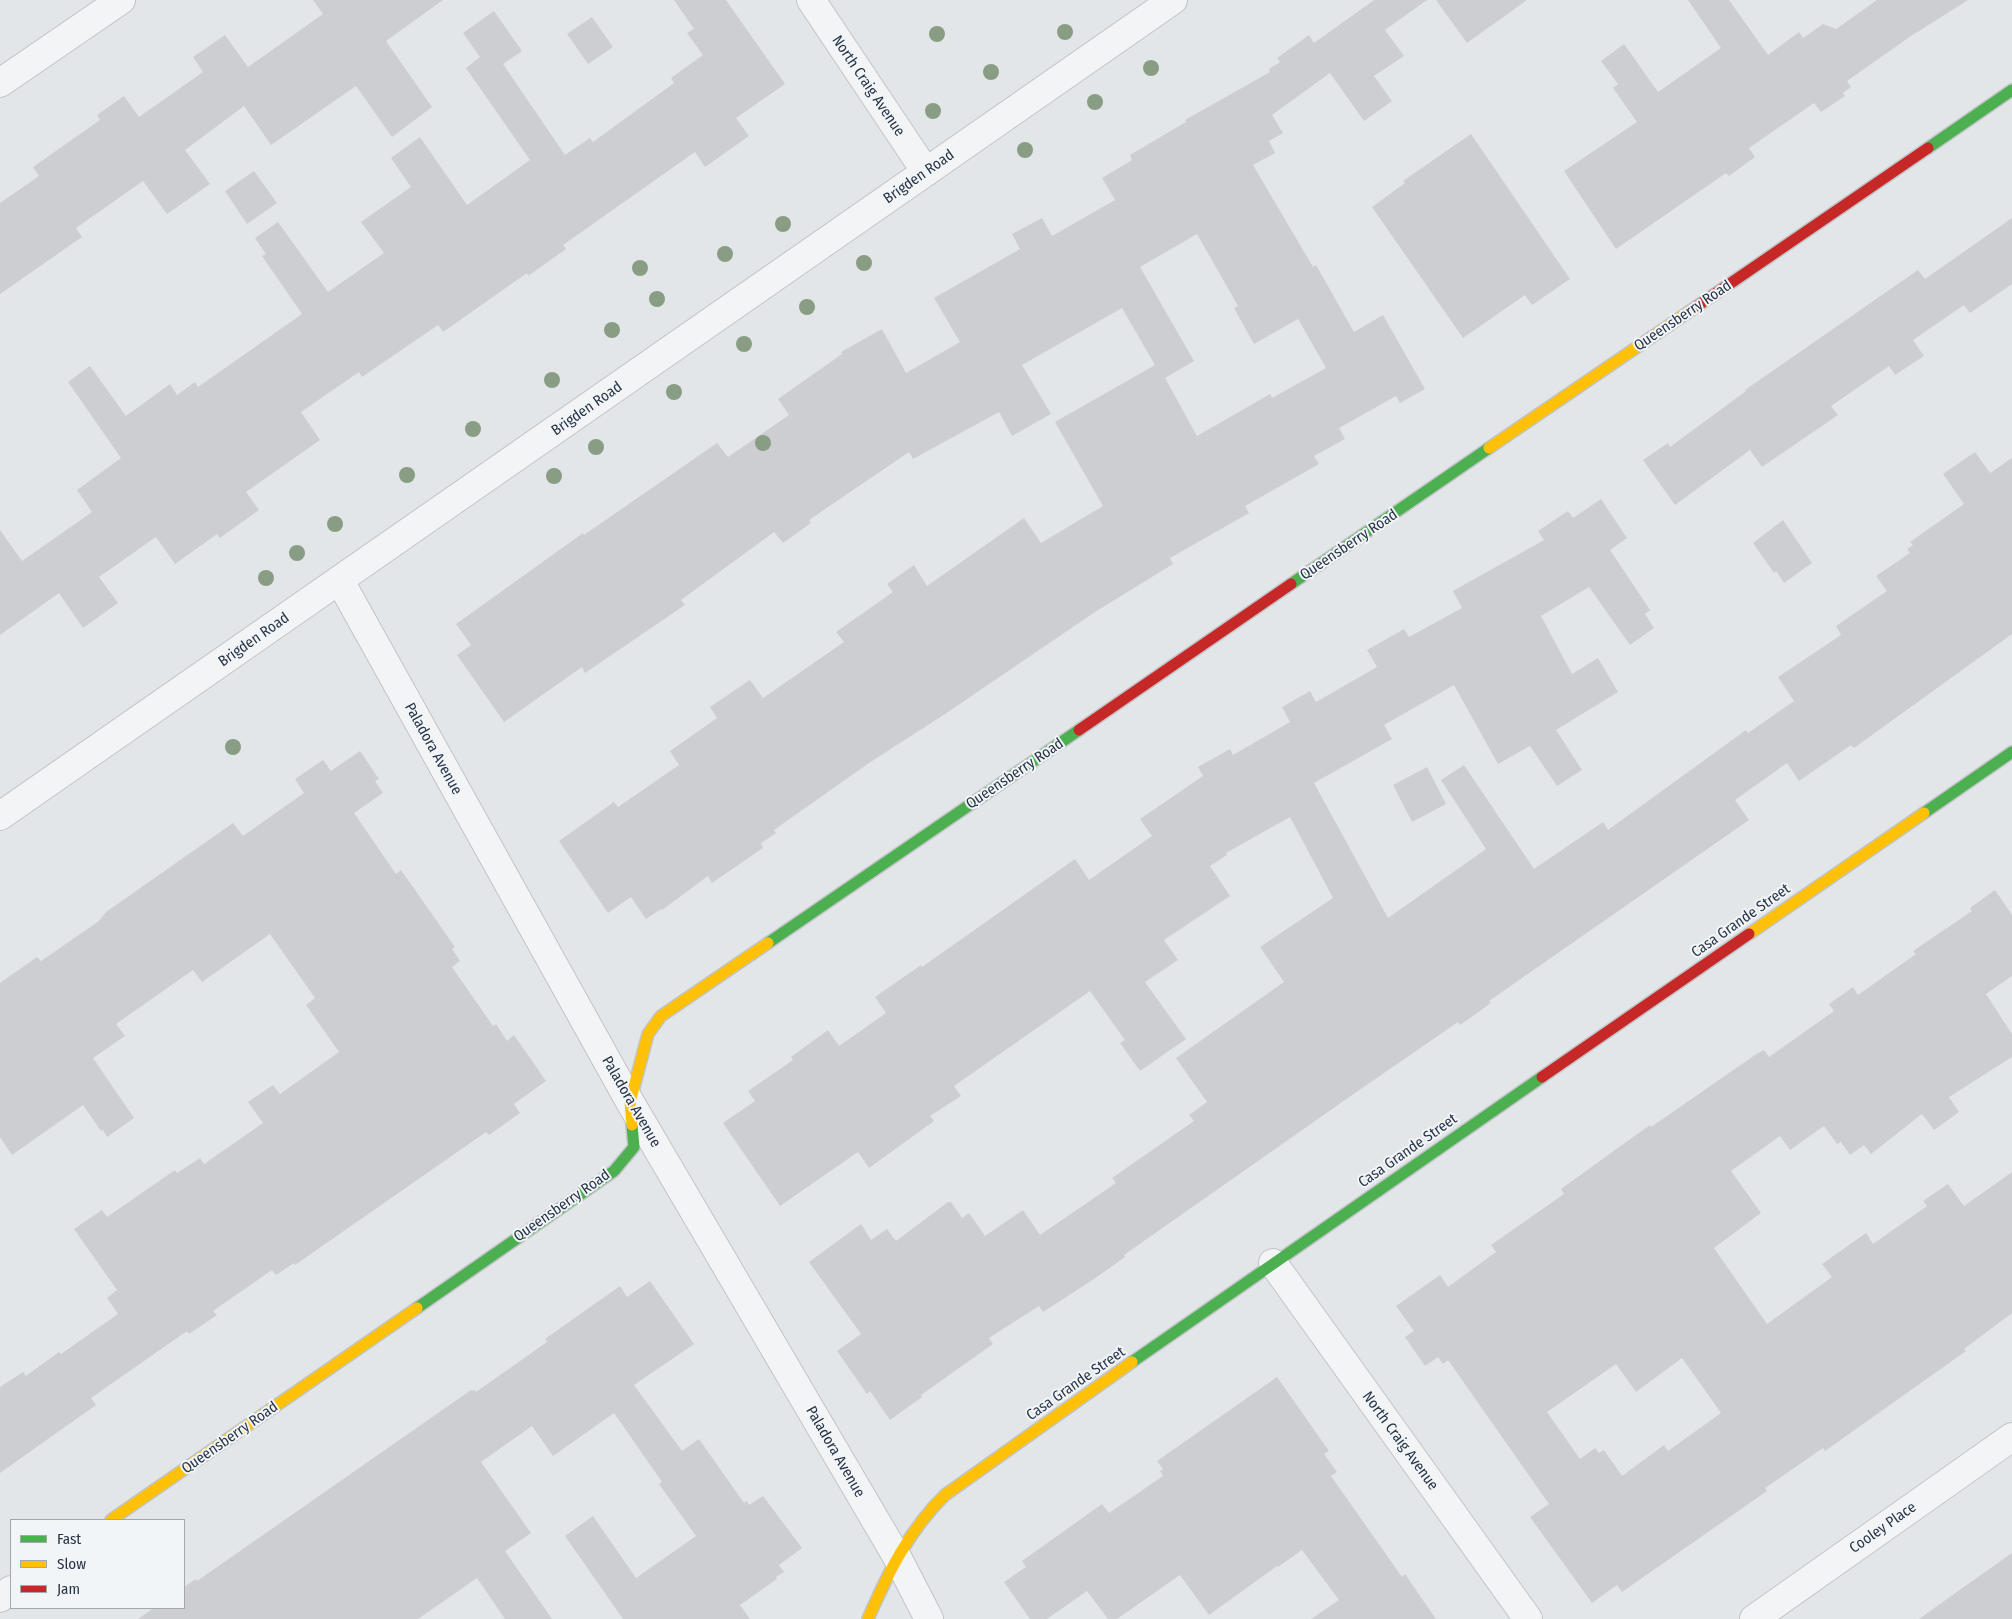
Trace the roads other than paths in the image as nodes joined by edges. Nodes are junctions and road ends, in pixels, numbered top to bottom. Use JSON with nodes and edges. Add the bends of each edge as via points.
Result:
{"nodes":[{"id":1,"x":121,"y":0,"type":"edge"},
{"id":2,"x":811,"y":0,"type":"edge"},
{"id":3,"x":1173,"y":0,"type":"edge"},
{"id":4,"x":0,"y":83,"type":"edge"},
{"id":5,"x":2012,"y":90,"type":"edge"},
{"id":6,"x":926,"y":172,"type":"junction"},
{"id":7,"x":340,"y":581,"type":"junction"},
{"id":8,"x":2012,"y":752,"type":"edge"},
{"id":9,"x":0,"y":816,"type":"edge"},
{"id":10,"x":630,"y":1102,"type":"junction"},
{"id":11,"x":1273,"y":1263,"type":"junction"},
{"id":12,"x":2012,"y":1437,"type":"edge"},
{"id":13,"x":112,"y":1519,"type":"edge"},
{"id":14,"x":897,"y":1557,"type":"junction"},
{"id":15,"x":868,"y":1619,"type":"edge"},
{"id":16,"x":929,"y":1619,"type":"edge"},
{"id":17,"x":1528,"y":1619,"type":"edge"},
{"id":18,"x":1754,"y":1619,"type":"edge"}],
"edges":[{"from":1,"to":4,"type":"street"},
{"from":2,"to":6,"type":"street","name":"North Craig Avenue"},
{"from":3,"to":6,"type":"street","name":"Brigden Road"},
{"from":5,"to":10,"type":"street","name":"Queensberry Road","via":[[661,1016],[648,1034]]},
{"from":6,"to":7,"type":"street","name":"Brigden Road"},
{"from":7,"to":9,"type":"street","name":"Brigden Road"},
{"from":7,"to":10,"type":"street","name":"Paladora Avenue"},
{"from":8,"to":11,"type":"street","name":"Casa Grande Street"},
{"from":10,"to":13,"type":"street","name":"Queensberry Road","via":[[634,1147],[614,1171]]},
{"from":10,"to":14,"type":"street","name":"Paladora Avenue"},
{"from":11,"to":14,"type":"street","name":"Casa Grande Street","via":[[945,1495],[930,1508]]},
{"from":11,"to":17,"type":"street","name":"North Craig Avenue"},
{"from":12,"to":18,"type":"street","name":"Cooley Place"},
{"from":14,"to":15,"type":"street","name":"Casa Grande Street"},
{"from":14,"to":16,"type":"street","name":"Paladora Avenue"}]}
